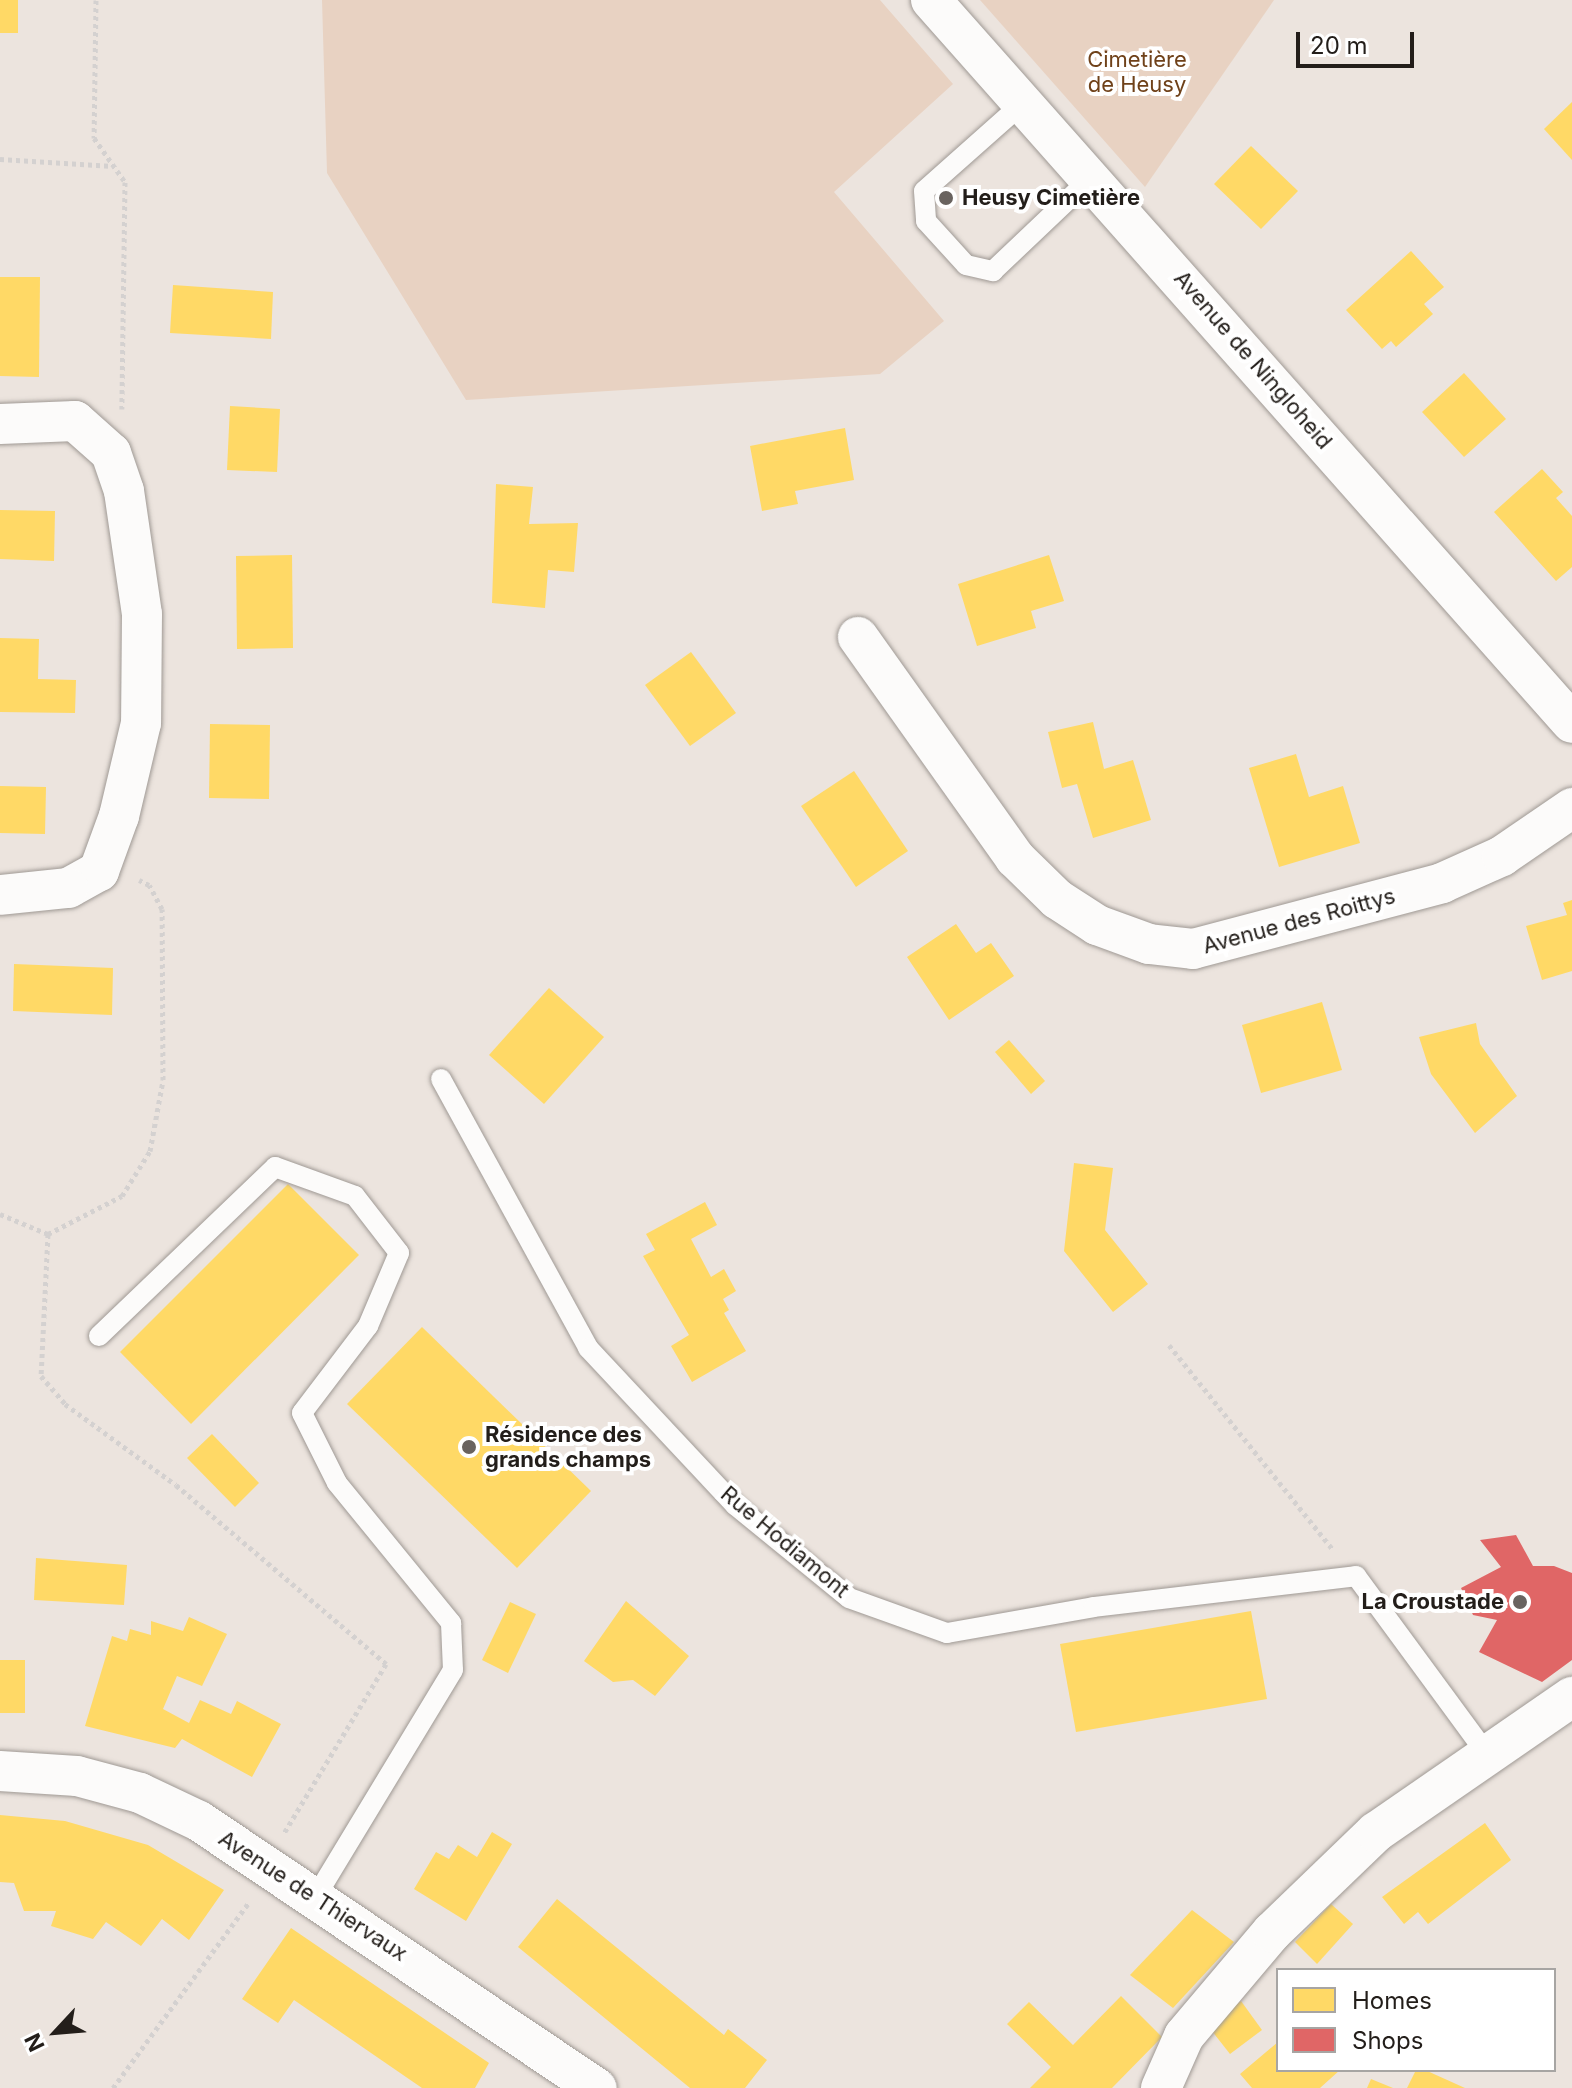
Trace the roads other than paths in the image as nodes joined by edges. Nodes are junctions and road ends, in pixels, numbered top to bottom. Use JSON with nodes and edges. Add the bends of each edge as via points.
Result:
{"nodes":[{"id":1,"x":931,"y":0,"type":"edge"},
{"id":2,"x":1023,"y":103,"type":"junction"},
{"id":3,"x":1091,"y":178,"type":"junction"},
{"id":4,"x":0,"y":424,"type":"edge"},
{"id":5,"x":858,"y":637,"type":"dead end"},
{"id":6,"x":1572,"y":723,"type":"edge"},
{"id":7,"x":1572,"y":808,"type":"edge"},
{"id":8,"x":0,"y":895,"type":"edge"},
{"id":9,"x":441,"y":1079,"type":"dead end"},
{"id":10,"x":99,"y":1336,"type":"dead end"},
{"id":11,"x":1572,"y":1697,"type":"edge"},
{"id":12,"x":1488,"y":1756,"type":"junction"},
{"id":13,"x":0,"y":1771,"type":"edge"},
{"id":14,"x":315,"y":1898,"type":"junction"},
{"id":15,"x":597,"y":2088,"type":"edge"},
{"id":16,"x":1161,"y":2088,"type":"edge"}],
"edges":[{"from":1,"to":2,"type":"street","name":"Avenue de Ningloheid"},
{"from":2,"to":3,"type":"street","name":"Avenue de Ningloheid"},
{"from":2,"to":3,"type":"lane","via":[[924,191],[926,221],[966,265],[993,271]]},
{"from":3,"to":6,"type":"street","name":"Avenue de Ningloheid"},
{"from":4,"to":8,"type":"street","via":[[75,421],[111,453],[124,491],[142,614],[141,723],[119,816],[99,871],[68,888]]},
{"from":5,"to":7,"type":"street","name":"Avenue des Roittys","via":[[1015,858],[1057,899],[1097,925],[1149,944],[1193,949],[1442,883],[1502,856]]},
{"from":9,"to":12,"type":"lane","name":"Rue Hodiamont","via":[[588,1348],[735,1505],[849,1598],[947,1633],[1094,1607],[1356,1576]]},
{"from":10,"to":14,"type":"lane","via":[[275,1167],[355,1196],[399,1253],[368,1326],[302,1413],[337,1483],[451,1623],[453,1670]]},
{"from":11,"to":12,"type":"street"},
{"from":12,"to":16,"type":"street","via":[[1376,1832],[1272,1932],[1184,2036]]},
{"from":13,"to":14,"type":"street","name":"Avenue de Thiervaux","via":[[77,1776],[140,1793],[199,1821]]},
{"from":14,"to":15,"type":"street","name":"Avenue de Thiervaux"}]}
